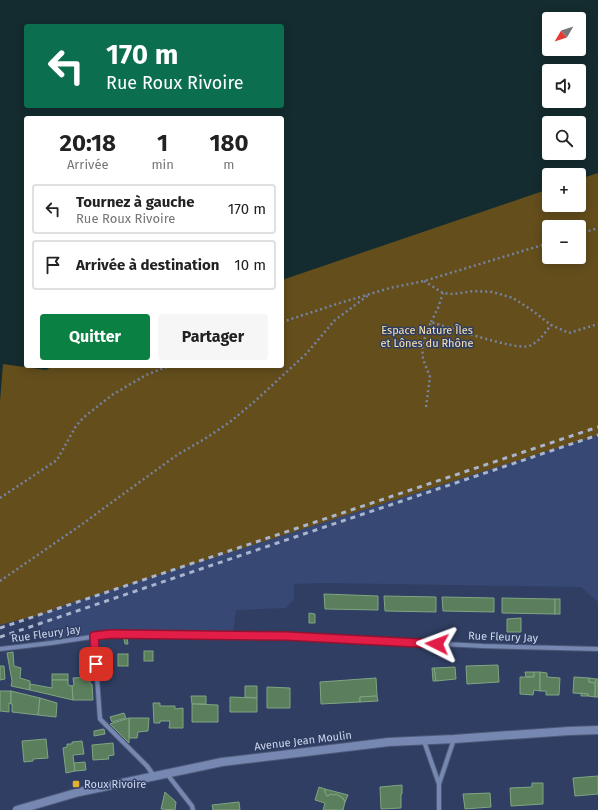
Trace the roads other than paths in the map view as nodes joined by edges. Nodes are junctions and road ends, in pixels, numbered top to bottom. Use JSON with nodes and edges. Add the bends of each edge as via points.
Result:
{"nodes":[{"id":1,"x":94,"y":636,"type":"junction"},
{"id":2,"x":0,"y":649,"type":"edge"},
{"id":3,"x":598,"y":649,"type":"edge"},
{"id":4,"x":598,"y":730,"type":"edge"},
{"id":5,"x":454,"y":739,"type":"junction"},
{"id":6,"x":424,"y":741,"type":"junction"},
{"id":7,"x":167,"y":774,"type":"junction"},
{"id":8,"x":154,"y":776,"type":"junction"},
{"id":9,"x":439,"y":784,"type":"junction"},
{"id":10,"x":16,"y":810,"type":"edge"},
{"id":11,"x":194,"y":810,"type":"edge"},
{"id":12,"x":439,"y":810,"type":"edge"}],
"edges":[{"from":1,"to":2,"type":"street","name":"Rue Fleury Jay"},
{"from":1,"to":3,"type":"street","name":"Rue Fleury Jay","via":[[286,636]]},
{"from":1,"to":8,"type":"street","via":[[100,719]]},
{"from":4,"to":5,"type":"main road","name":"Avenue Jean Moulin"},
{"from":5,"to":6,"type":"main road","name":"Avenue Jean Moulin"},
{"from":5,"to":9,"type":"street"},
{"from":6,"to":7,"type":"main road","name":"Avenue Jean Moulin","via":[[389,742],[222,762]]},
{"from":6,"to":9,"type":"street"},
{"from":7,"to":8,"type":"main road","name":"Avenue Jean Moulin"},
{"from":7,"to":11,"type":"street"},
{"from":8,"to":10,"type":"main road","name":"Avenue Jean Moulin","via":[[79,792]]},
{"from":9,"to":12,"type":"street"}]}
